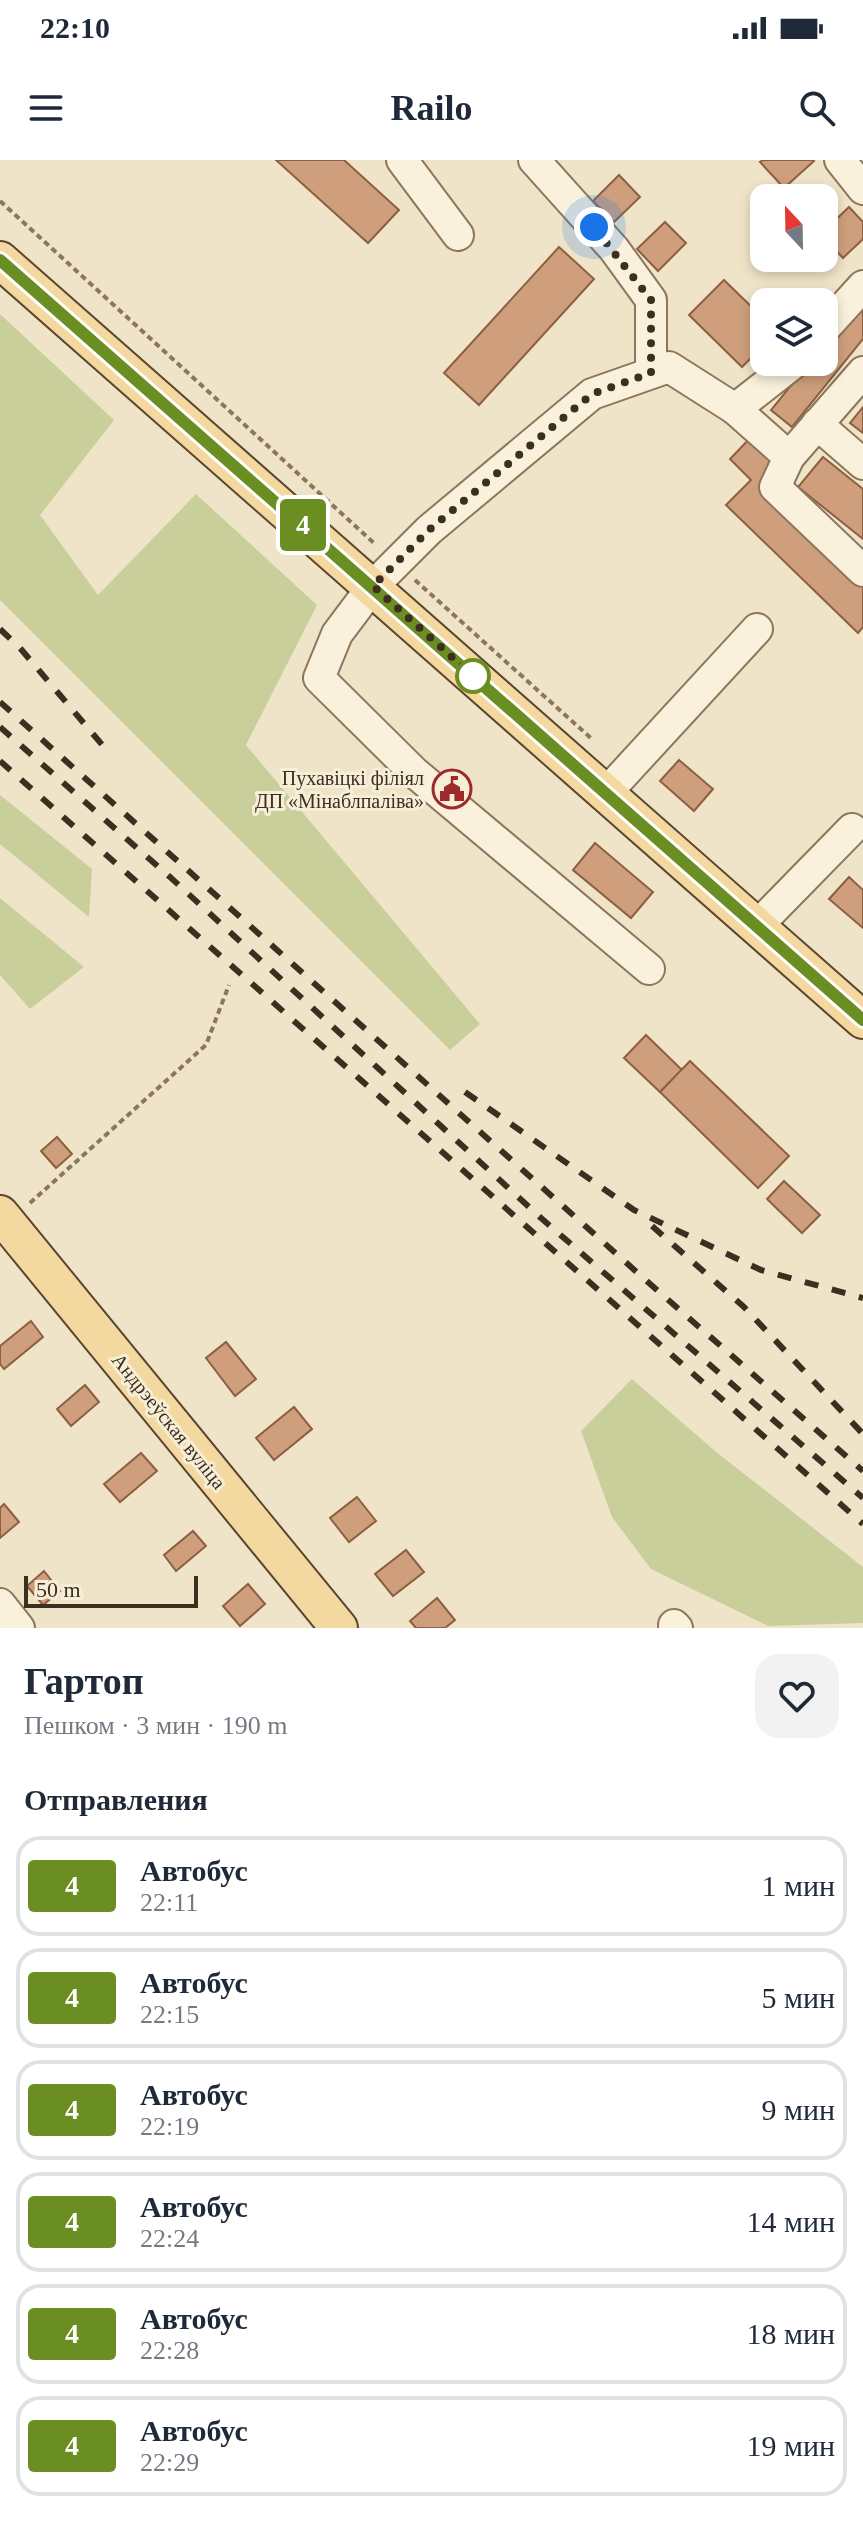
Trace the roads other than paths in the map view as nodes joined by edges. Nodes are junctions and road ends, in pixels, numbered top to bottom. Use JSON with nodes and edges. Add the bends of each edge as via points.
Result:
{"nodes":[{"id":1,"x":402,"y":160,"type":"edge"},
{"id":2,"x":534,"y":160,"type":"edge"},
{"id":3,"x":840,"y":160,"type":"edge"},
{"id":4,"x":863,"y":189,"type":"edge"},
{"id":5,"x":458,"y":235,"type":"dead end"},
{"id":6,"x":0,"y":260,"type":"edge"},
{"id":7,"x":863,"y":286,"type":"edge"},
{"id":8,"x":838,"y":314,"type":"edge"},
{"id":9,"x":863,"y":372,"type":"edge"},
{"id":10,"x":651,"y":373,"type":"junction"},
{"id":11,"x":777,"y":376,"type":"edge"},
{"id":12,"x":735,"y":409,"type":"junction"},
{"id":13,"x":817,"y":424,"type":"junction"},
{"id":14,"x":789,"y":457,"type":"junction"},
{"id":15,"x":863,"y":464,"type":"edge"},
{"id":16,"x":863,"y":571,"type":"edge"},
{"id":17,"x":384,"y":574,"type":"junction"},
{"id":18,"x":757,"y":629,"type":"dead end"},
{"id":19,"x":616,"y":782,"type":"junction"},
{"id":20,"x":852,"y":829,"type":"dead end"},
{"id":21,"x":757,"y":926,"type":"junction"},
{"id":22,"x":649,"y":969,"type":"dead end"},
{"id":23,"x":863,"y":1020,"type":"edge"},
{"id":24,"x":4,"y":1219,"type":"edge"},
{"id":25,"x":0,"y":1604,"type":"edge"},
{"id":26,"x":19,"y":1628,"type":"edge"},
{"id":27,"x":339,"y":1628,"type":"edge"}],
"edges":[{"from":1,"to":5,"type":"street"},
{"from":2,"to":10,"type":"street","via":[[614,249],[651,300]]},
{"from":3,"to":4,"type":"street"},
{"from":6,"to":17,"type":"main road"},
{"from":7,"to":8,"type":"street"},
{"from":9,"to":13,"type":"street"},
{"from":10,"to":12,"type":"street","via":[[669,367]]},
{"from":10,"to":17,"type":"street","via":[[592,394]]},
{"from":11,"to":12,"type":"street"},
{"from":12,"to":14,"type":"street"},
{"from":13,"to":14,"type":"street"},
{"from":13,"to":15,"type":"street"},
{"from":14,"to":16,"type":"street","via":[[775,487]]},
{"from":17,"to":19,"type":"main road"},
{"from":17,"to":22,"type":"street","via":[[337,634],[319,678],[414,772]]},
{"from":18,"to":19,"type":"street"},
{"from":19,"to":21,"type":"main road"},
{"from":20,"to":21,"type":"street"},
{"from":21,"to":23,"type":"main road"},
{"from":24,"to":27,"type":"main road","name":"Андрэеўская вуліца"},
{"from":25,"to":26,"type":"street"}]}
